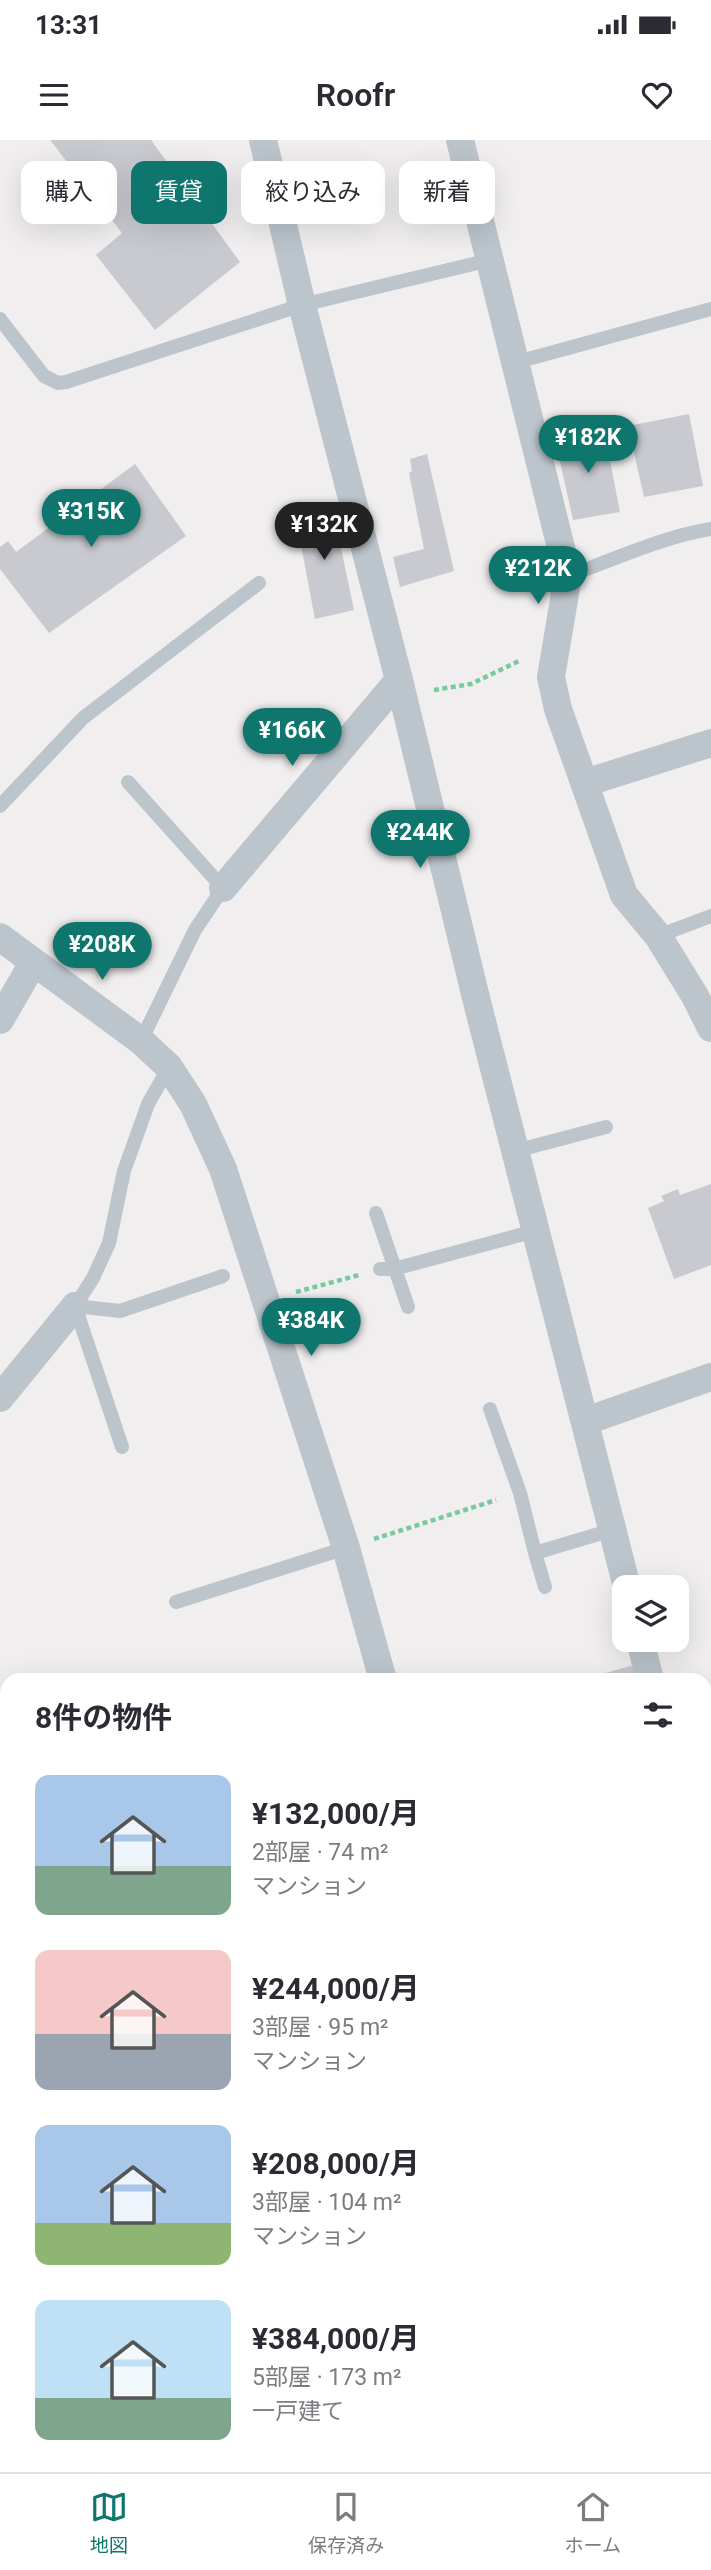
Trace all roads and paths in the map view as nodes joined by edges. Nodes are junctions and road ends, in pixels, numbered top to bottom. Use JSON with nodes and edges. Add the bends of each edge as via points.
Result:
{"nodes":[{"id":1,"x":263,"y":140,"type":"edge"},
{"id":2,"x":460,"y":140,"type":"edge"},
{"id":3,"x":489,"y":260,"type":"junction"},
{"id":4,"x":302,"y":305,"type":"junction"},
{"id":5,"x":711,"y":309,"type":"edge"},
{"id":6,"x":0,"y":319,"type":"edge"},
{"id":7,"x":517,"y":362,"type":"junction"},
{"id":8,"x":711,"y":529,"type":"edge"},
{"id":9,"x":568,"y":576,"type":"junction"},
{"id":10,"x":259,"y":583,"type":"dead end"},
{"id":11,"x":556,"y":643,"type":"junction"},
{"id":12,"x":412,"y":685,"type":"junction"},
{"id":13,"x":711,"y":743,"type":"edge"},
{"id":14,"x":128,"y":782,"type":"dead end"},
{"id":15,"x":585,"y":783,"type":"junction"},
{"id":16,"x":0,"y":806,"type":"edge"},
{"id":17,"x":223,"y":888,"type":"junction"},
{"id":18,"x":711,"y":916,"type":"edge"},
{"id":19,"x":658,"y":936,"type":"junction"},
{"id":20,"x":0,"y":937,"type":"edge"},
{"id":21,"x":33,"y":963,"type":"junction"},
{"id":22,"x":0,"y":1020,"type":"edge"},
{"id":23,"x":711,"y":1028,"type":"edge"},
{"id":24,"x":141,"y":1041,"type":"junction"},
{"id":25,"x":169,"y":1067,"type":"junction"},
{"id":26,"x":606,"y":1127,"type":"dead end"},
{"id":27,"x":515,"y":1151,"type":"junction"},
{"id":28,"x":376,"y":1213,"type":"dead end"},
{"id":29,"x":535,"y":1231,"type":"junction"},
{"id":30,"x":387,"y":1269,"type":"junction"},
{"id":31,"x":223,"y":1276,"type":"dead end"},
{"id":32,"x":266,"y":1300,"type":"junction"},
{"id":33,"x":75,"y":1306,"type":"junction"},
{"id":34,"x":408,"y":1307,"type":"dead end"},
{"id":35,"x":711,"y":1377,"type":"edge"},
{"id":36,"x":0,"y":1398,"type":"edge"},
{"id":37,"x":490,"y":1409,"type":"dead end"},
{"id":38,"x":586,"y":1421,"type":"junction"},
{"id":39,"x":122,"y":1447,"type":"dead end"},
{"id":40,"x":520,"y":1493,"type":"junction"},
{"id":41,"x":612,"y":1530,"type":"junction"},
{"id":42,"x":346,"y":1548,"type":"junction"},
{"id":43,"x":535,"y":1553,"type":"junction"},
{"id":44,"x":624,"y":1575,"type":"edge"},
{"id":45,"x":545,"y":1587,"type":"dead end"},
{"id":46,"x":176,"y":1602,"type":"dead end"},
{"id":47,"x":643,"y":1652,"type":"edge"},
{"id":48,"x":381,"y":1673,"type":"edge"},
{"id":49,"x":648,"y":1673,"type":"edge"}],
"edges":[{"from":1,"to":4,"type":"street"},
{"from":2,"to":3,"type":"street"},
{"from":3,"to":4,"type":"lane"},
{"from":3,"to":7,"type":"street"},
{"from":4,"to":6,"type":"lane","via":[[58,383],[44,376]]},
{"from":4,"to":12,"type":"street"},
{"from":5,"to":7,"type":"lane"},
{"from":7,"to":9,"type":"street"},
{"from":8,"to":9,"type":"lane","via":[[675,537]]},
{"from":9,"to":11,"type":"street"},
{"from":10,"to":16,"type":"lane","via":[[83,718]]},
{"from":11,"to":12,"type":"path","via":[[471,684]]},
{"from":11,"to":15,"type":"street","via":[[551,677]]},
{"from":12,"to":17,"type":"street"},
{"from":12,"to":27,"type":"street"},
{"from":13,"to":15,"type":"street"},
{"from":14,"to":17,"type":"lane"},
{"from":15,"to":19,"type":"street","via":[[624,895]]},
{"from":17,"to":24,"type":"lane","via":[[195,930]]},
{"from":18,"to":19,"type":"lane"},
{"from":19,"to":23,"type":"street"},
{"from":20,"to":21,"type":"street"},
{"from":21,"to":22,"type":"street"},
{"from":21,"to":24,"type":"street"},
{"from":24,"to":25,"type":"street"},
{"from":25,"to":32,"type":"street","via":[[193,1104],[223,1169]]},
{"from":25,"to":33,"type":"lane","via":[[148,1104],[124,1171],[109,1243]]},
{"from":26,"to":27,"type":"lane"},
{"from":27,"to":29,"type":"street"},
{"from":28,"to":30,"type":"lane"},
{"from":29,"to":30,"type":"lane"},
{"from":29,"to":38,"type":"street"},
{"from":30,"to":32,"type":"path"},
{"from":30,"to":34,"type":"lane"},
{"from":31,"to":33,"type":"lane","via":[[120,1311]]},
{"from":32,"to":42,"type":"street"},
{"from":33,"to":36,"type":"street"},
{"from":33,"to":39,"type":"lane"},
{"from":35,"to":38,"type":"street"},
{"from":37,"to":40,"type":"lane"},
{"from":38,"to":41,"type":"street"},
{"from":40,"to":42,"type":"path"},
{"from":40,"to":43,"type":"lane"},
{"from":41,"to":43,"type":"lane"},
{"from":41,"to":44,"type":"street"},
{"from":42,"to":46,"type":"lane"},
{"from":42,"to":48,"type":"street"},
{"from":43,"to":45,"type":"lane"},
{"from":47,"to":49,"type":"street"}]}
